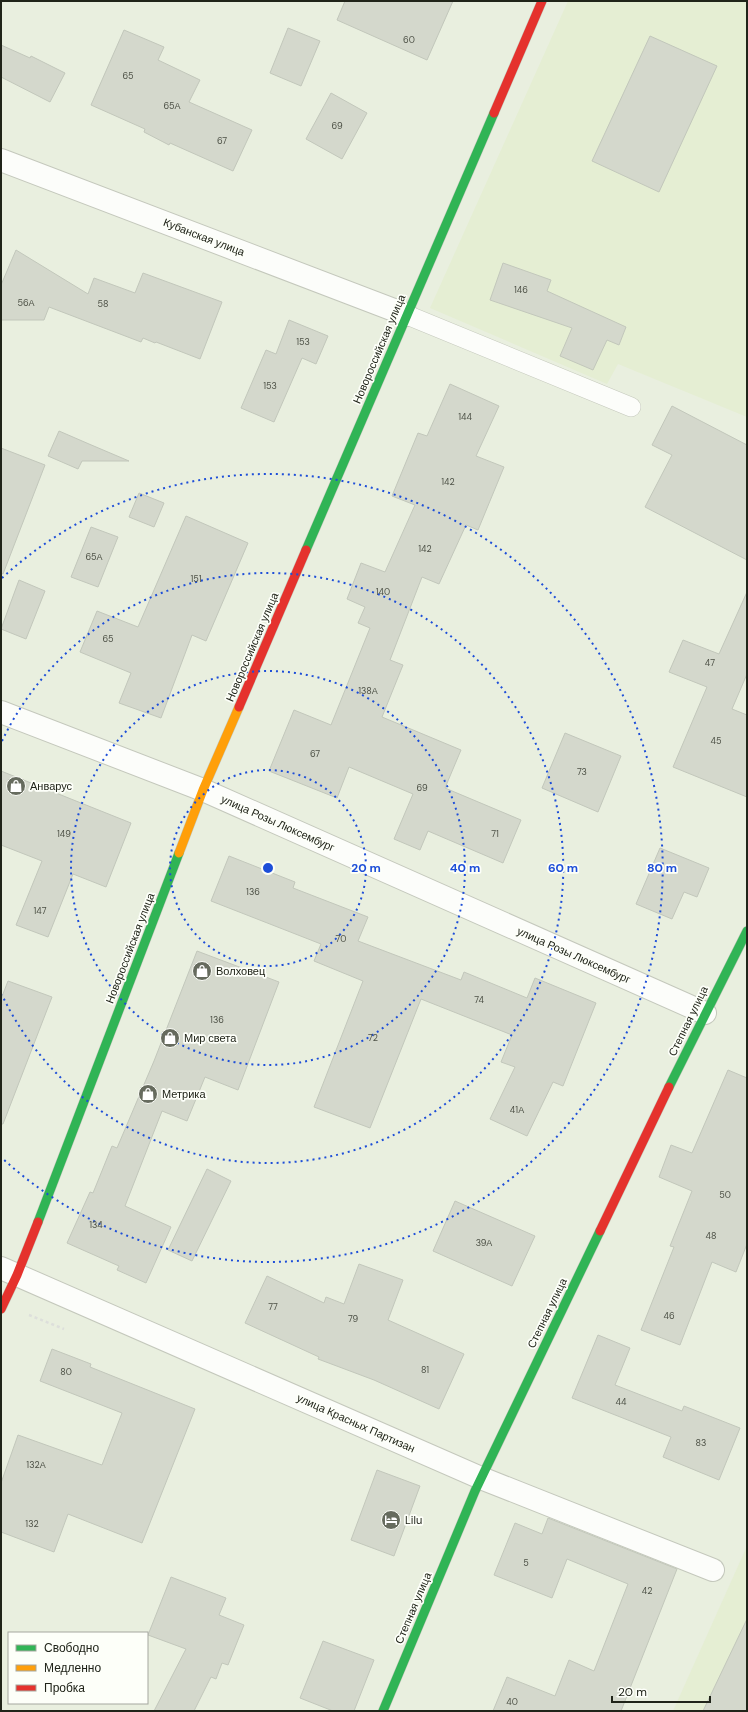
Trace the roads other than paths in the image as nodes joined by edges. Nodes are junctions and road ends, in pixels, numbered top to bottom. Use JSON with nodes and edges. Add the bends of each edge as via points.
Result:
{"nodes":[{"id":1,"x":542,"y":1,"type":"edge"},
{"id":2,"x":1,"y":160,"type":"edge"},
{"id":3,"x":407,"y":315,"type":"junction"},
{"id":4,"x":631,"y":407,"type":"dead end"},
{"id":5,"x":1,"y":712,"type":"edge"},
{"id":6,"x":203,"y":790,"type":"junction"},
{"id":7,"x":747,"y":931,"type":"edge"},
{"id":8,"x":705,"y":1013,"type":"junction"},
{"id":9,"x":9,"y":1272,"type":"edge"},
{"id":10,"x":1,"y":1309,"type":"edge"},
{"id":11,"x":481,"y":1478,"type":"junction"},
{"id":12,"x":713,"y":1570,"type":"dead end"},
{"id":13,"x":383,"y":1711,"type":"edge"}],
"edges":[{"from":1,"to":3,"type":"street","name":"Новороссийская улица"},
{"from":2,"to":3,"type":"street","name":"Кубанская улица"},
{"from":3,"to":4,"type":"lane"},
{"from":3,"to":6,"type":"street","name":"Новороссийская улица"},
{"from":5,"to":6,"type":"street","name":"улица Розы Люксембург"},
{"from":6,"to":8,"type":"street","name":"улица Розы Люксембург"},
{"from":6,"to":9,"type":"street","name":"Новороссийская улица"},
{"from":7,"to":8,"type":"street","name":"Степная улица"},
{"from":8,"to":11,"type":"street","name":"Степная улица"},
{"from":9,"to":10,"type":"street","name":"Новороссийская улица"},
{"from":9,"to":11,"type":"street","name":"улица Красных Партизан"},
{"from":11,"to":12,"type":"street","name":"улица Красных Партизан"},
{"from":11,"to":13,"type":"street","name":"Степная улица"}]}
